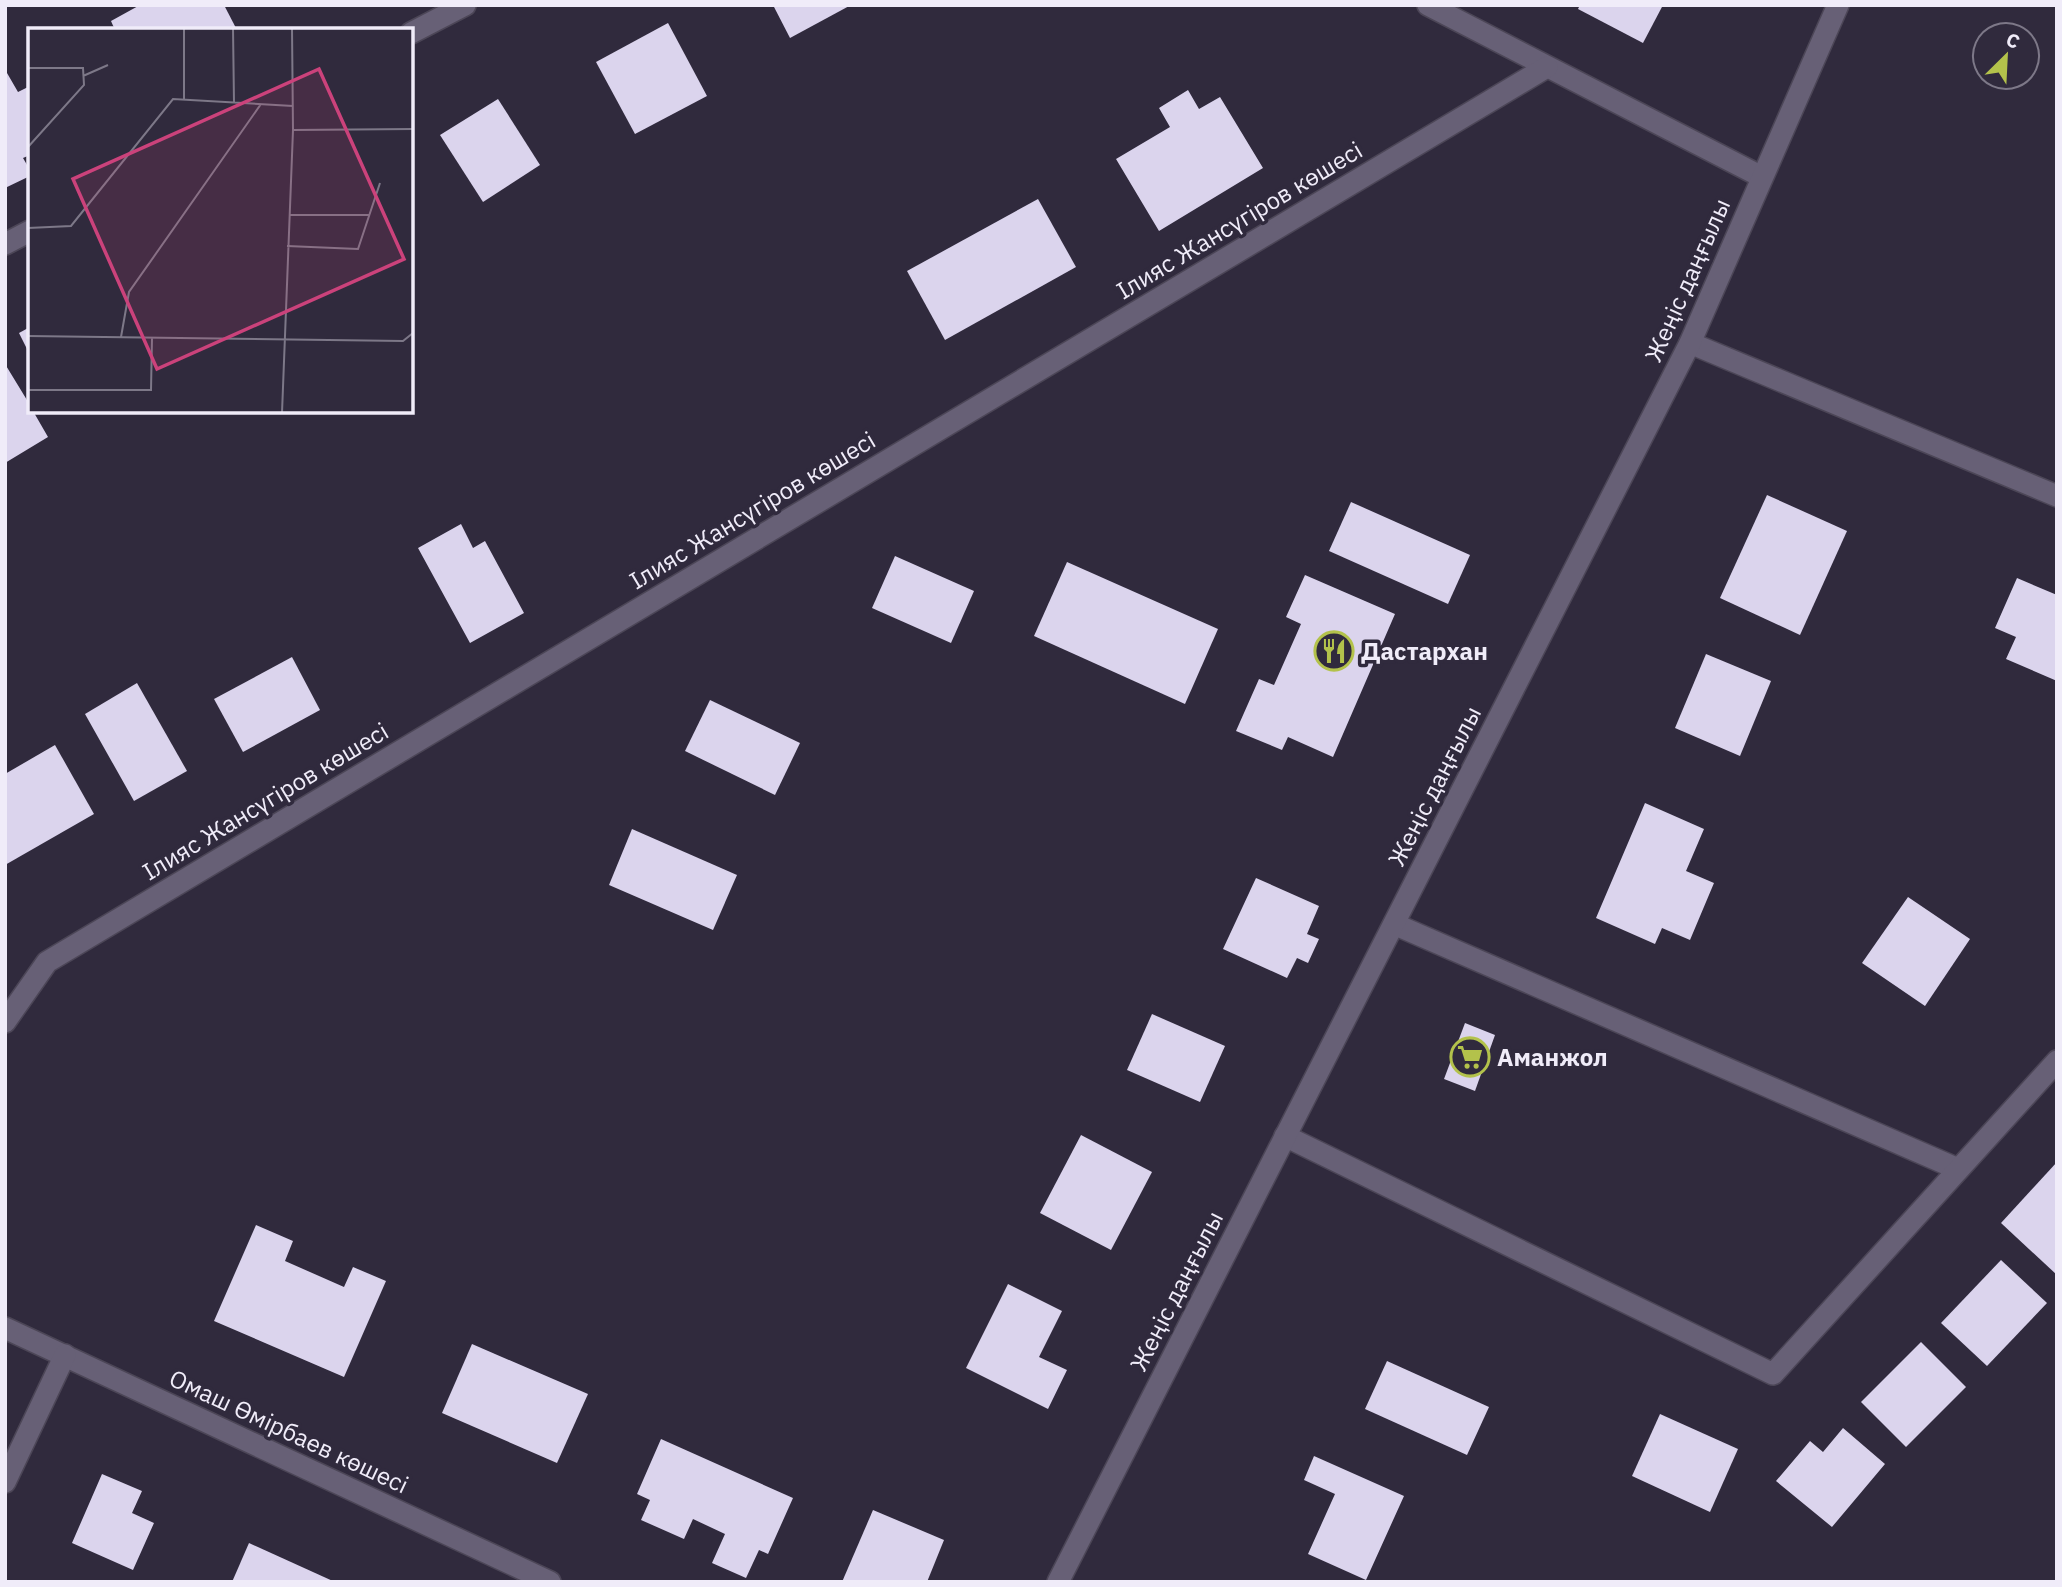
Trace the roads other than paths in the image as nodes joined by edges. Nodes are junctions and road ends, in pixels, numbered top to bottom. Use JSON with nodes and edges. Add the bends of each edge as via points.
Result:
{"nodes":[{"id":1,"x":465,"y":5,"type":"edge"},
{"id":2,"x":1428,"y":5,"type":"edge"},
{"id":3,"x":1838,"y":5,"type":"edge"},
{"id":4,"x":413,"y":32,"type":"edge"},
{"id":5,"x":1547,"y":67,"type":"junction"},
{"id":6,"x":1762,"y":177,"type":"junction"},
{"id":7,"x":28,"y":232,"type":"edge"},
{"id":8,"x":5,"y":244,"type":"edge"},
{"id":9,"x":1690,"y":343,"type":"junction"},
{"id":10,"x":2057,"y":496,"type":"edge"},
{"id":11,"x":1394,"y":924,"type":"junction"},
{"id":12,"x":5,"y":1022,"type":"edge"},
{"id":13,"x":2057,"y":1061,"type":"edge"},
{"id":14,"x":1285,"y":1136,"type":"junction"},
{"id":15,"x":1958,"y":1170,"type":"junction"},
{"id":16,"x":5,"y":1328,"type":"edge"},
{"id":17,"x":65,"y":1356,"type":"junction"},
{"id":18,"x":5,"y":1482,"type":"edge"},
{"id":19,"x":550,"y":1582,"type":"edge"},
{"id":20,"x":1058,"y":1582,"type":"edge"}],
"edges":[{"from":1,"to":4,"type":"street"},
{"from":2,"to":5,"type":"street"},
{"from":3,"to":6,"type":"street","name":"Жеңіс даңғылы"},
{"from":5,"to":6,"type":"street"},
{"from":5,"to":12,"type":"street","name":"Ілияс Жансүгіров көшесі","via":[[47,962]]},
{"from":6,"to":9,"type":"street","name":"Жеңіс даңғылы"},
{"from":7,"to":8,"type":"street"},
{"from":9,"to":10,"type":"street"},
{"from":9,"to":11,"type":"street","name":"Жеңіс даңғылы"},
{"from":11,"to":14,"type":"street","name":"Жеңіс даңғылы"},
{"from":11,"to":15,"type":"street"},
{"from":13,"to":15,"type":"street"},
{"from":14,"to":15,"type":"street","via":[[1773,1374]]},
{"from":14,"to":20,"type":"street","name":"Жеңіс даңғылы"},
{"from":16,"to":17,"type":"street","name":"Омаш Өмірбаев көшесі"},
{"from":17,"to":18,"type":"street"},
{"from":17,"to":19,"type":"street","name":"Омаш Өмірбаев көшесі"}]}
